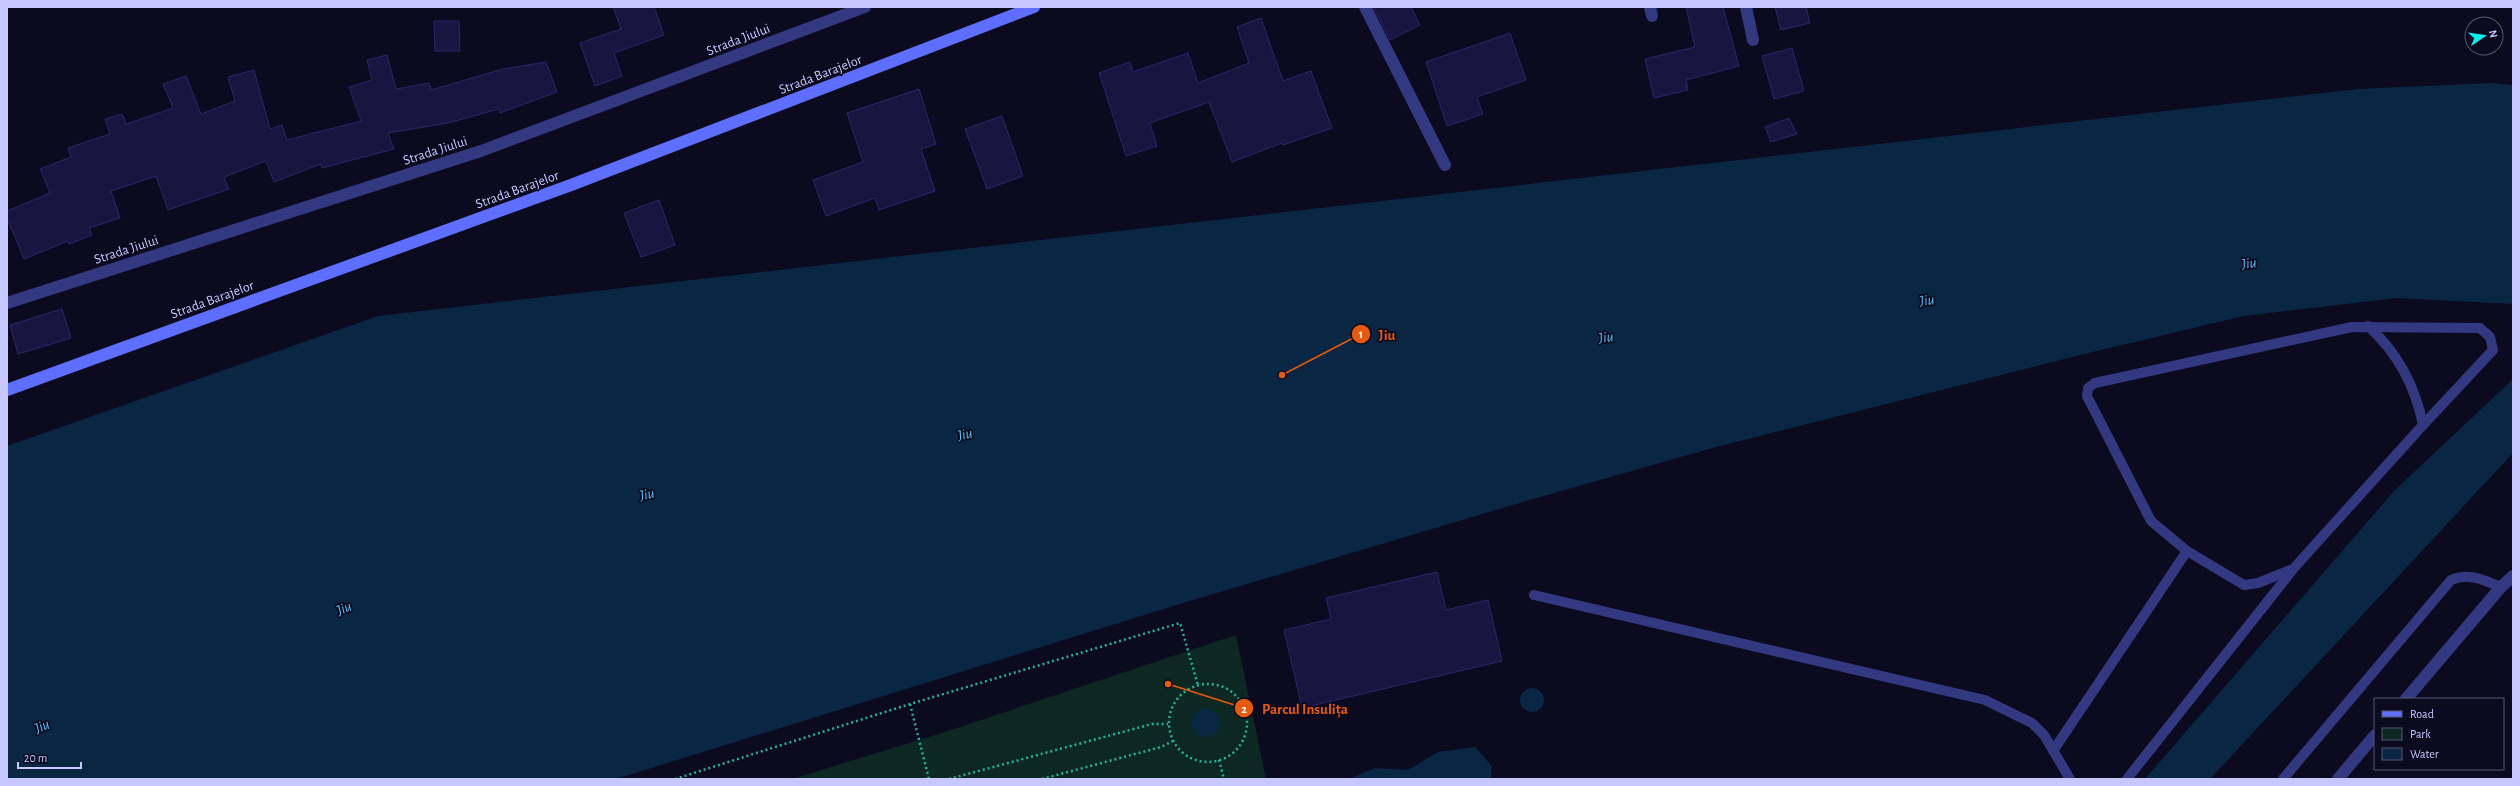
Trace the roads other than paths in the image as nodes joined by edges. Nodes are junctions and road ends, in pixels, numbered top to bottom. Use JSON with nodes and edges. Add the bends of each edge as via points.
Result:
{"nodes":[{"id":1,"x":865,"y":7,"type":"edge"},
{"id":2,"x":1034,"y":7,"type":"edge"},
{"id":3,"x":1365,"y":7,"type":"edge"},
{"id":4,"x":1746,"y":7,"type":"edge"},
{"id":5,"x":1754,"y":40,"type":"dead end"},
{"id":6,"x":1445,"y":165,"type":"dead end"},
{"id":7,"x":7,"y":303,"type":"edge"},
{"id":8,"x":2368,"y":326,"type":"junction"},
{"id":9,"x":7,"y":390,"type":"edge"},
{"id":10,"x":2423,"y":425,"type":"junction"},
{"id":11,"x":2187,"y":551,"type":"junction"},
{"id":12,"x":2294,"y":568,"type":"junction"},
{"id":13,"x":2513,"y":576,"type":"edge"},
{"id":14,"x":2501,"y":587,"type":"junction"},
{"id":15,"x":1534,"y":595,"type":"dead end"},
{"id":16,"x":2407,"y":698,"type":"edge"},
{"id":17,"x":2374,"y":737,"type":"edge"},
{"id":18,"x":2053,"y":750,"type":"junction"},
{"id":19,"x":2070,"y":779,"type":"edge"},
{"id":20,"x":2127,"y":779,"type":"edge"},
{"id":21,"x":2283,"y":779,"type":"edge"},
{"id":22,"x":2338,"y":779,"type":"edge"}],
"edges":[{"from":1,"to":7,"type":"street","name":"Strada Jiului","via":[[481,151]]},
{"from":2,"to":9,"type":"main road","name":"Strada Barajelor","via":[[571,185]]},
{"from":3,"to":6,"type":"street"},
{"from":4,"to":5,"type":"street"},
{"from":8,"to":10,"type":"lane","via":[[2387,343],[2398,360],[2418,401]]},
{"from":8,"to":10,"type":"lane","via":[[2480,328],[2490,337],[2493,350]]},
{"from":8,"to":11,"type":"lane","via":[[2352,327],[2095,382],[2088,388],[2087,396],[2151,521]]},
{"from":10,"to":12,"type":"lane"},
{"from":11,"to":12,"type":"lane","via":[[2244,585],[2258,583]]},
{"from":11,"to":18,"type":"lane"},
{"from":12,"to":20,"type":"lane"},
{"from":13,"to":14,"type":"street"},
{"from":14,"to":16,"type":"street"},
{"from":14,"to":21,"type":"lane","via":[[2472,576],[2461,576],[2451,580]]},
{"from":15,"to":18,"type":"lane","via":[[1985,700],[2032,723],[2044,735]]},
{"from":17,"to":22,"type":"street"},
{"from":18,"to":19,"type":"lane"}]}
